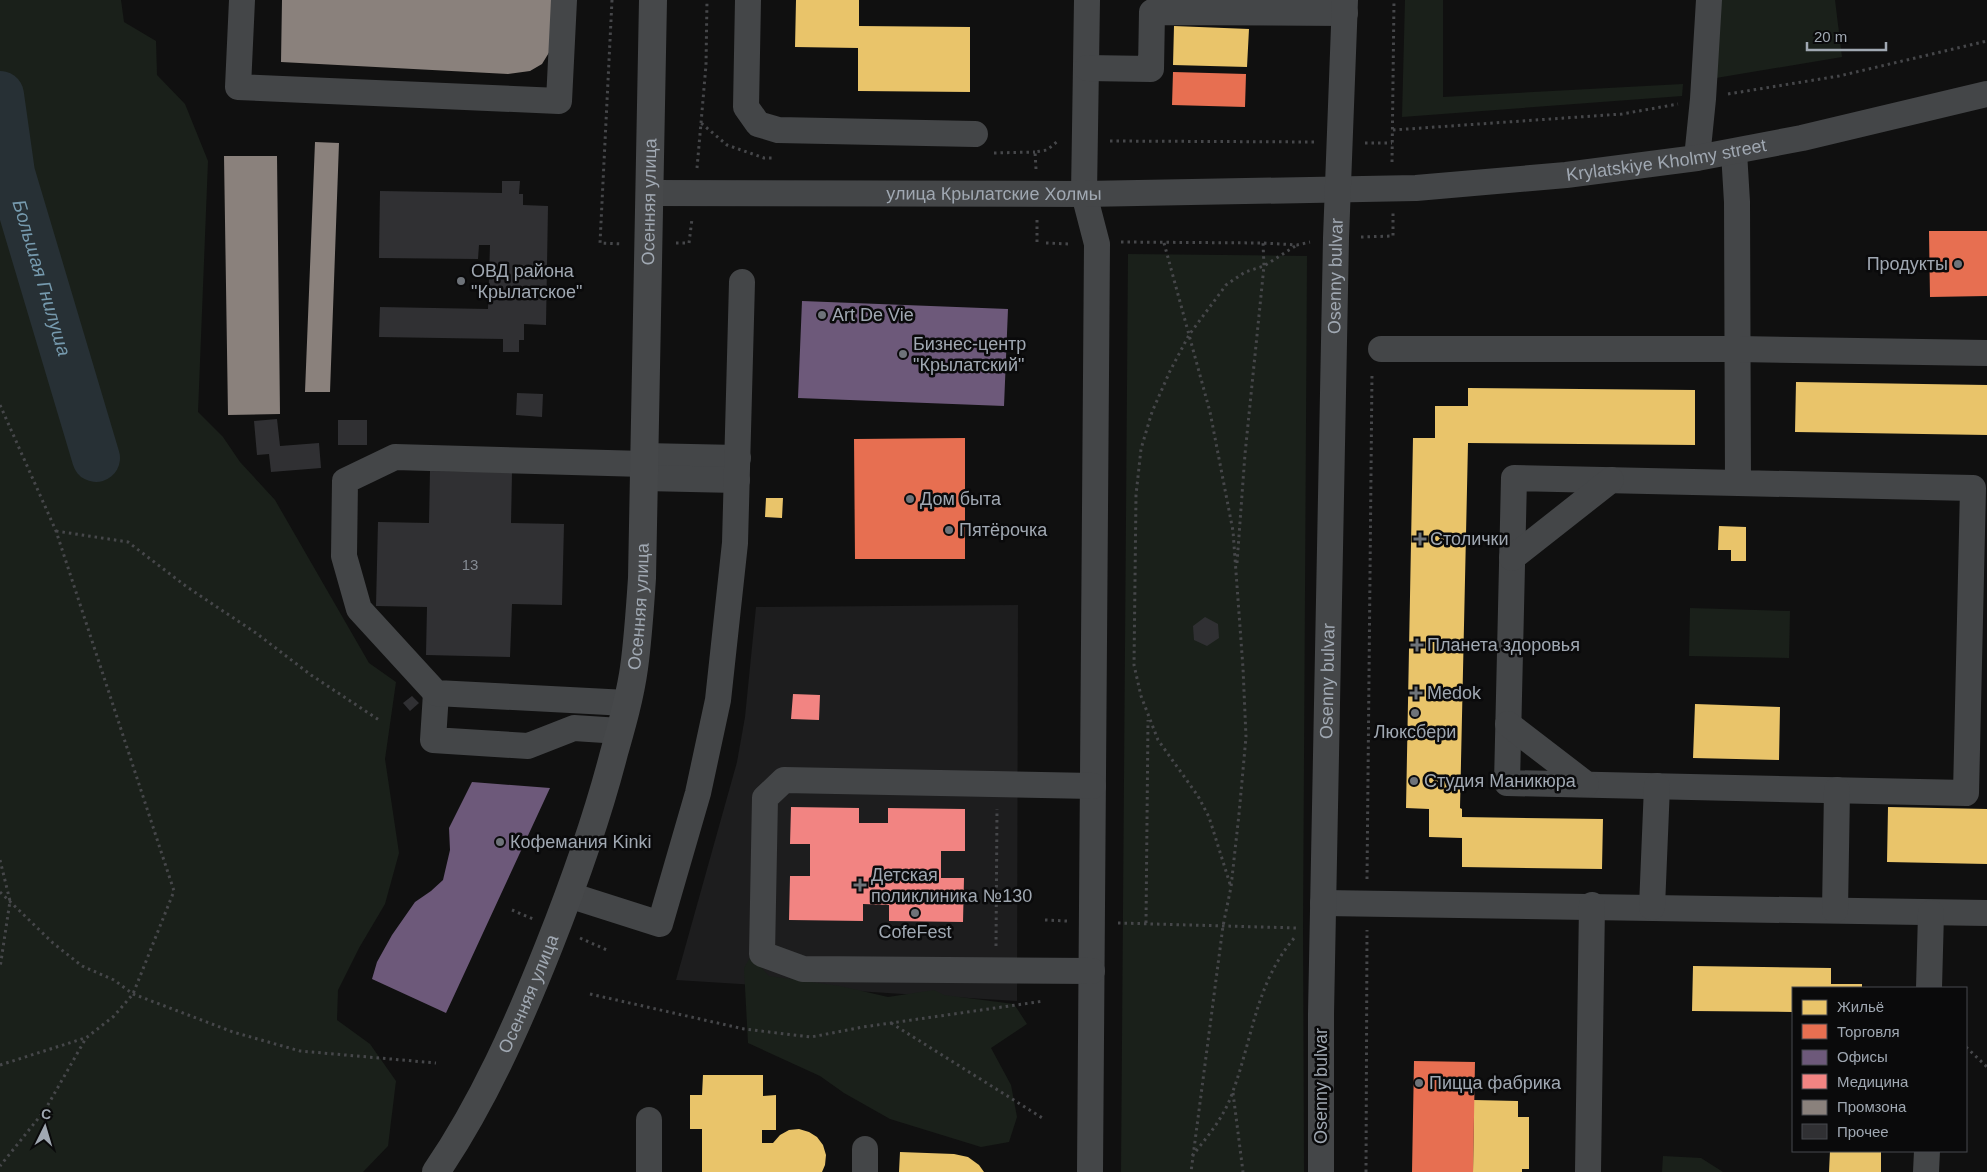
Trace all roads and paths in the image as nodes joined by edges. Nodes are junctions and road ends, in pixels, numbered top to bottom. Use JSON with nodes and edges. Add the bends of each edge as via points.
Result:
{"nodes":[{"id":1,"x":242,"y":0,"type":"edge"},
{"id":2,"x":564,"y":0,"type":"edge"},
{"id":3,"x":612,"y":0,"type":"edge"},
{"id":4,"x":653,"y":0,"type":"edge"},
{"id":5,"x":707,"y":0,"type":"edge"},
{"id":6,"x":748,"y":0,"type":"edge"},
{"id":7,"x":1088,"y":0,"type":"edge"},
{"id":8,"x":1394,"y":0,"type":"edge"},
{"id":9,"x":1709,"y":0,"type":"edge"},
{"id":10,"x":1345,"y":7,"type":"edge"},
{"id":11,"x":1087,"y":68,"type":"junction"},
{"id":12,"x":1987,"y":94,"type":"edge"},
{"id":13,"x":702,"y":123,"type":"dead end"},
{"id":14,"x":1059,"y":131,"type":"dead end"},
{"id":15,"x":975,"y":134,"type":"dead end"},
{"id":16,"x":1059,"y":140,"type":"junction"},
{"id":17,"x":1086,"y":141,"type":"junction"},
{"id":18,"x":1340,"y":142,"type":"junction"},
{"id":19,"x":1392,"y":143,"type":"junction"},
{"id":20,"x":1734,"y":152,"type":"junction"},
{"id":21,"x":1697,"y":158,"type":"junction"},
{"id":22,"x":1393,"y":188,"type":"junction"},
{"id":23,"x":1338,"y":190,"type":"junction"},
{"id":24,"x":650,"y":193,"type":"junction"},
{"id":25,"x":1037,"y":194,"type":"junction"},
{"id":26,"x":1084,"y":194,"type":"junction"},
{"id":27,"x":1393,"y":236,"type":"dead end"},
{"id":28,"x":600,"y":243,"type":"dead end"},
{"id":29,"x":1046,"y":243,"type":"dead end"},
{"id":30,"x":1164,"y":243,"type":"junction"},
{"id":31,"x":1263,"y":243,"type":"junction"},
{"id":32,"x":1037,"y":244,"type":"dead end"},
{"id":33,"x":1098,"y":244,"type":"junction"},
{"id":34,"x":1264,"y":266,"type":"junction"},
{"id":35,"x":742,"y":282,"type":"dead end"},
{"id":36,"x":1189,"y":335,"type":"junction"},
{"id":37,"x":1381,"y":349,"type":"joint"},
{"id":38,"x":1738,"y":349,"type":"junction"},
{"id":39,"x":1987,"y":353,"type":"edge"},
{"id":40,"x":0,"y":405,"type":"edge"},
{"id":41,"x":5,"y":417,"type":"junction"},
{"id":42,"x":0,"y":418,"type":"edge"},
{"id":43,"x":644,"y":466,"type":"junction"},
{"id":44,"x":737,"y":469,"type":"junction"},
{"id":45,"x":1611,"y":480,"type":"junction"},
{"id":46,"x":1738,"y":483,"type":"junction"},
{"id":47,"x":56,"y":531,"type":"junction"},
{"id":48,"x":1512,"y":558,"type":"junction"},
{"id":49,"x":1236,"y":575,"type":"junction"},
{"id":50,"x":436,"y":693,"type":"junction"},
{"id":51,"x":627,"y":703,"type":"junction"},
{"id":52,"x":1148,"y":717,"type":"junction"},
{"id":53,"x":379,"y":720,"type":"dead end"},
{"id":54,"x":1508,"y":724,"type":"junction"},
{"id":55,"x":620,"y":731,"type":"junction"},
{"id":56,"x":997,"y":784,"type":"junction"},
{"id":57,"x":1586,"y":784,"type":"junction"},
{"id":58,"x":1093,"y":786,"type":"junction"},
{"id":59,"x":1657,"y":786,"type":"junction"},
{"id":60,"x":1837,"y":790,"type":"junction"},
{"id":61,"x":0,"y":860,"type":"edge"},
{"id":62,"x":1231,"y":887,"type":"junction"},
{"id":63,"x":0,"y":892,"type":"edge"},
{"id":64,"x":569,"y":895,"type":"junction"},
{"id":65,"x":10,"y":901,"type":"junction"},
{"id":66,"x":1323,"y":902,"type":"junction"},
{"id":67,"x":1367,"y":903,"type":"junction"},
{"id":68,"x":1592,"y":905,"type":"junction"},
{"id":69,"x":1652,"y":907,"type":"junction"},
{"id":70,"x":1835,"y":910,"type":"junction"},
{"id":71,"x":1930,"y":913,"type":"junction"},
{"id":72,"x":1987,"y":913,"type":"edge"},
{"id":73,"x":1045,"y":920,"type":"dead end"},
{"id":74,"x":1092,"y":922,"type":"junction"},
{"id":75,"x":1146,"y":923,"type":"junction"},
{"id":76,"x":1223,"y":926,"type":"junction"},
{"id":77,"x":0,"y":968,"type":"edge"},
{"id":78,"x":996,"y":971,"type":"junction"},
{"id":79,"x":1092,"y":971,"type":"junction"},
{"id":80,"x":1929,"y":987,"type":"edge"},
{"id":81,"x":133,"y":994,"type":"junction"},
{"id":82,"x":590,"y":994,"type":"dead end"},
{"id":83,"x":1044,"y":1001,"type":"dead end"},
{"id":84,"x":891,"y":1023,"type":"junction"},
{"id":85,"x":86,"y":1038,"type":"junction"},
{"id":86,"x":1967,"y":1048,"type":"edge"},
{"id":87,"x":436,"y":1064,"type":"dead end"},
{"id":88,"x":0,"y":1065,"type":"edge"},
{"id":89,"x":1987,"y":1068,"type":"edge"},
{"id":90,"x":1233,"y":1092,"type":"junction"},
{"id":91,"x":1044,"y":1119,"type":"dead end"},
{"id":92,"x":649,"y":1120,"type":"dead end"},
{"id":93,"x":1926,"y":1152,"type":"edge"},
{"id":94,"x":1192,"y":1156,"type":"junction"},
{"id":95,"x":0,"y":1166,"type":"edge"},
{"id":96,"x":436,"y":1172,"type":"edge"},
{"id":97,"x":649,"y":1172,"type":"edge"},
{"id":98,"x":1090,"y":1172,"type":"edge"},
{"id":99,"x":1191,"y":1172,"type":"edge"},
{"id":100,"x":1243,"y":1172,"type":"edge"},
{"id":101,"x":1321,"y":1172,"type":"edge"},
{"id":102,"x":1366,"y":1172,"type":"edge"},
{"id":103,"x":1588,"y":1172,"type":"edge"},
{"id":104,"x":1926,"y":1172,"type":"edge"}],
"edges":[{"from":1,"to":2,"type":"street","via":[[238,87],[560,101]]},
{"from":3,"to":28,"type":"path"},
{"from":4,"to":24,"type":"main road","name":"Осенняя улица"},
{"from":5,"to":13,"type":"path"},
{"from":6,"to":15,"type":"street","via":[[746,107],[758,124],[778,130]]},
{"from":7,"to":11,"type":"street"},
{"from":8,"to":19,"type":"path"},
{"from":9,"to":21,"type":"street"},
{"from":10,"to":11,"type":"street","via":[[1152,12],[1151,69]]},
{"from":10,"to":18,"type":"street","name":"Osenny bulvar"},
{"from":11,"to":17,"type":"street"},
{"from":12,"to":20,"type":"street","name":"Krylatskiye Kholmy street"},
{"from":14,"to":16,"type":"path"},
{"from":16,"to":17,"type":"path"},
{"from":16,"to":25,"type":"path","via":[[1047,150],[1035,152]]},
{"from":17,"to":18,"type":"path"},
{"from":17,"to":26,"type":"street"},
{"from":18,"to":19,"type":"path"},
{"from":18,"to":23,"type":"street","name":"Osenny bulvar"},
{"from":19,"to":22,"type":"path"},
{"from":20,"to":21,"type":"street","name":"Krylatskiye Kholmy street"},
{"from":20,"to":38,"type":"street"},
{"from":21,"to":22,"type":"street","name":"Krylatskiye Kholmy street","via":[[1566,175]]},
{"from":22,"to":23,"type":"street","name":"Krylatskiye Kholmy street"},
{"from":22,"to":27,"type":"path"},
{"from":23,"to":26,"type":"street","name":"улица Крылатские Холмы"},
{"from":23,"to":66,"type":"street","name":"Osenny bulvar"},
{"from":24,"to":25,"type":"street","name":"улица Крылатские Холмы"},
{"from":24,"to":43,"type":"main road","name":"Осенняя улица"},
{"from":25,"to":26,"type":"street","name":"улица Крылатские Холмы"},
{"from":25,"to":32,"type":"path"},
{"from":26,"to":33,"type":"street"},
{"from":29,"to":33,"type":"path"},
{"from":30,"to":31,"type":"path"},
{"from":30,"to":33,"type":"path"},
{"from":30,"to":36,"type":"path"},
{"from":31,"to":34,"type":"path"},
{"from":31,"to":34,"type":"path","via":[[1298,245]]},
{"from":33,"to":58,"type":"street"},
{"from":34,"to":36,"type":"path","via":[[1245,272],[1226,286]]},
{"from":34,"to":49,"type":"path"},
{"from":35,"to":44,"type":"street"},
{"from":36,"to":49,"type":"path","via":[[1216,440],[1233,531]]},
{"from":36,"to":52,"type":"path","via":[[1152,412],[1141,449],[1136,495],[1134,666]]},
{"from":37,"to":38,"type":"street"},
{"from":37,"to":67,"type":"path","via":[[1372,365]]},
{"from":38,"to":39,"type":"street"},
{"from":38,"to":46,"type":"street"},
{"from":40,"to":41,"type":"path"},
{"from":41,"to":42,"type":"path"},
{"from":41,"to":47,"type":"path"},
{"from":43,"to":44,"type":"street"},
{"from":43,"to":50,"type":"street","via":[[395,457],[345,481],[344,556],[359,610]]},
{"from":43,"to":51,"type":"main road","name":"Осенняя улица","via":[[639,621]]},
{"from":44,"to":64,"type":"street","via":[[735,543],[718,700],[698,794],[660,924]]},
{"from":45,"to":46,"type":"street"},
{"from":45,"to":48,"type":"street"},
{"from":45,"to":48,"type":"street","via":[[1514,478]]},
{"from":46,"to":60,"type":"street","via":[[1973,488],[1966,793]]},
{"from":47,"to":53,"type":"path","via":[[128,542],[187,587]]},
{"from":47,"to":81,"type":"path","via":[[174,891]]},
{"from":48,"to":54,"type":"street"},
{"from":49,"to":62,"type":"path","via":[[1246,737]]},
{"from":50,"to":51,"type":"street"},
{"from":50,"to":55,"type":"street","via":[[433,740],[528,746],[574,728]]},
{"from":51,"to":55,"type":"main road","name":"Осенняя улица"},
{"from":52,"to":62,"type":"path","via":[[1158,740],[1209,817]]},
{"from":52,"to":75,"type":"path"},
{"from":54,"to":57,"type":"street"},
{"from":54,"to":57,"type":"street","via":[[1507,783]]},
{"from":55,"to":64,"type":"main road","name":"Осенняя улица","via":[[597,817]]},
{"from":56,"to":58,"type":"street"},
{"from":56,"to":78,"type":"path"},
{"from":56,"to":78,"type":"street","via":[[784,780],[765,798],[762,954],[803,969]]},
{"from":57,"to":59,"type":"street"},
{"from":58,"to":74,"type":"street"},
{"from":59,"to":60,"type":"street"},
{"from":59,"to":69,"type":"street"},
{"from":60,"to":70,"type":"street"},
{"from":61,"to":65,"type":"path"},
{"from":62,"to":76,"type":"path"},
{"from":63,"to":65,"type":"path"},
{"from":64,"to":96,"type":"main road","name":"Осенняя улица","via":[[500,1060]]},
{"from":65,"to":77,"type":"path"},
{"from":65,"to":81,"type":"path","via":[[82,966],[114,980]]},
{"from":66,"to":67,"type":"street"},
{"from":66,"to":101,"type":"street","name":"Osenny bulvar"},
{"from":67,"to":68,"type":"street"},
{"from":67,"to":102,"type":"path"},
{"from":68,"to":69,"type":"street"},
{"from":68,"to":103,"type":"street"},
{"from":69,"to":70,"type":"street"},
{"from":70,"to":71,"type":"street"},
{"from":71,"to":72,"type":"street"},
{"from":71,"to":80,"type":"street"},
{"from":73,"to":74,"type":"path"},
{"from":74,"to":75,"type":"path"},
{"from":74,"to":79,"type":"street"},
{"from":75,"to":76,"type":"path"},
{"from":76,"to":90,"type":"path","via":[[1303,928],[1286,948],[1260,998]]},
{"from":76,"to":94,"type":"path"},
{"from":78,"to":79,"type":"street"},
{"from":79,"to":98,"type":"street"},
{"from":81,"to":85,"type":"path","via":[[114,1016]]},
{"from":81,"to":87,"type":"path","via":[[233,1032],[300,1051]]},
{"from":82,"to":84,"type":"path","via":[[744,1029],[811,1037]]},
{"from":83,"to":84,"type":"path"},
{"from":84,"to":91,"type":"path"},
{"from":85,"to":88,"type":"path"},
{"from":85,"to":95,"type":"path","via":[[45,1110]]},
{"from":86,"to":89,"type":"path"},
{"from":90,"to":94,"type":"path","via":[[1218,1124]]},
{"from":90,"to":100,"type":"path"},
{"from":92,"to":97,"type":"street"},
{"from":93,"to":104,"type":"street"},
{"from":94,"to":99,"type":"path"}]}
